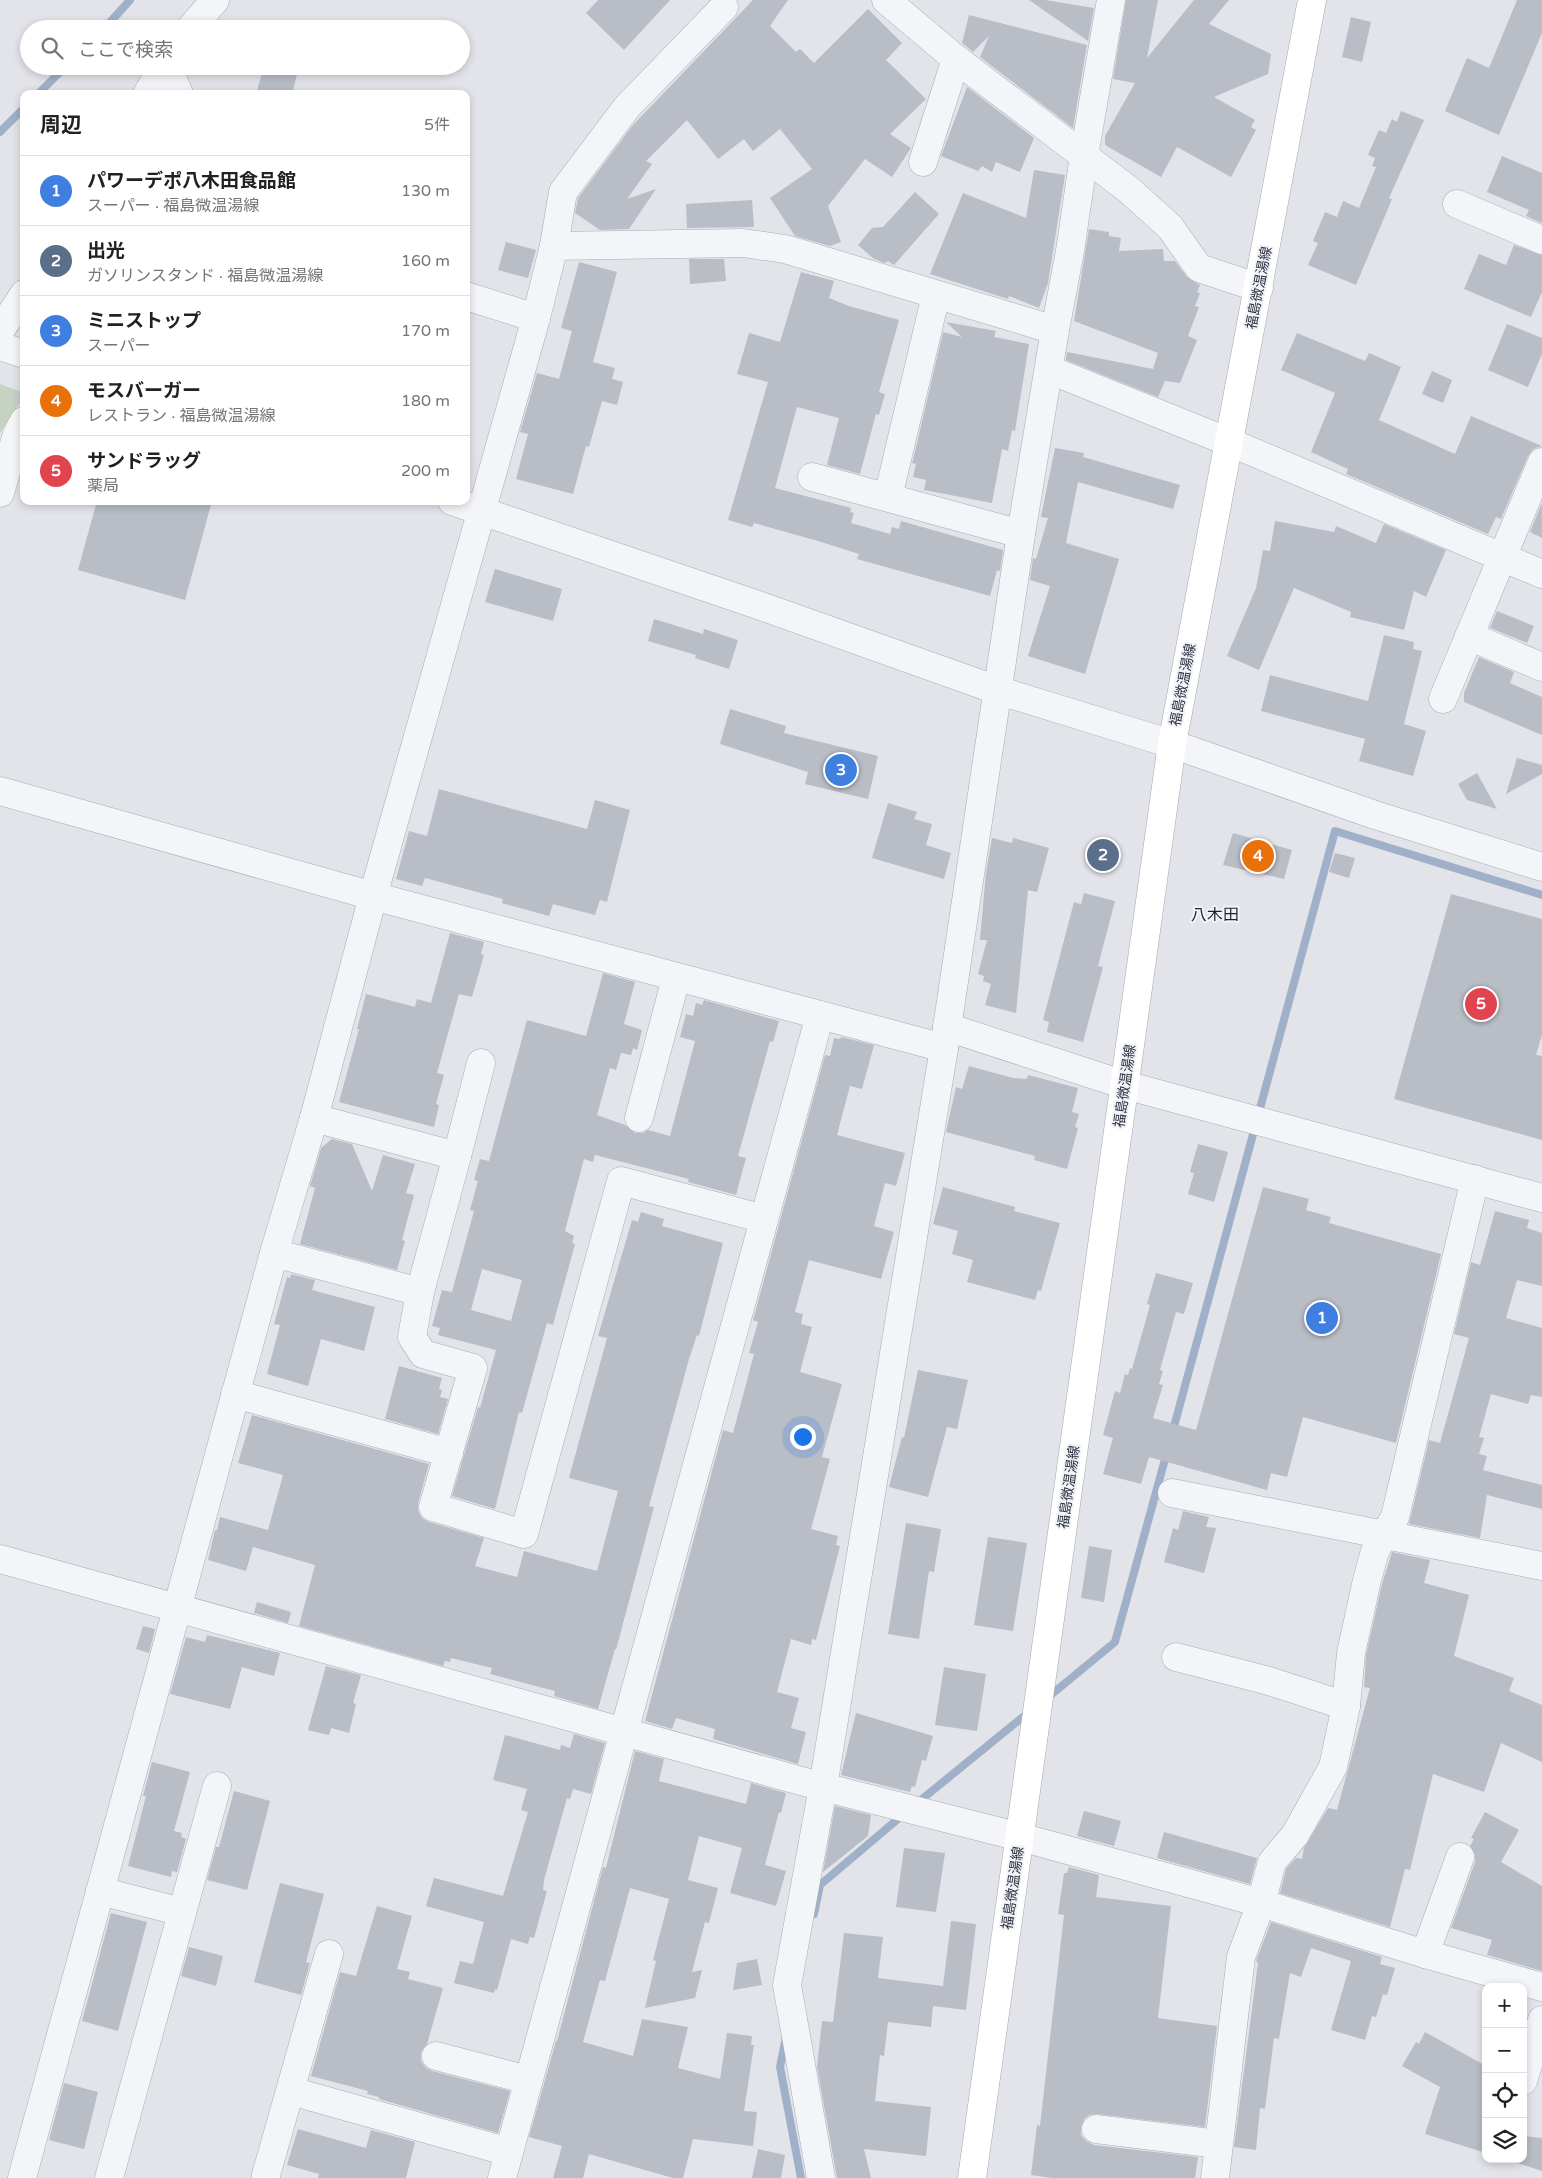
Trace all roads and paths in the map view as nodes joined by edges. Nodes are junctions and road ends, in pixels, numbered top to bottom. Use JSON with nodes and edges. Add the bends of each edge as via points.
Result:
{"nodes":[{"id":1,"x":215,"y":0,"type":"edge"},
{"id":2,"x":886,"y":0,"type":"edge"},
{"id":3,"x":1111,"y":0,"type":"edge"},
{"id":4,"x":1312,"y":0,"type":"edge"},
{"id":5,"x":724,"y":7,"type":"dead end"},
{"id":6,"x":198,"y":20,"type":"edge"},
{"id":7,"x":956,"y":59,"type":"junction"},
{"id":8,"x":160,"y":75,"type":"edge"},
{"id":9,"x":170,"y":75,"type":"edge"},
{"id":10,"x":150,"y":90,"type":"edge"},
{"id":11,"x":177,"y":90,"type":"edge"},
{"id":12,"x":1084,"y":156,"type":"junction"},
{"id":13,"x":923,"y":162,"type":"dead end"},
{"id":14,"x":1456,"y":204,"type":"dead end"},
{"id":15,"x":1542,"y":240,"type":"edge"},
{"id":16,"x":554,"y":246,"type":"junction"},
{"id":17,"x":1259,"y":288,"type":"junction"},
{"id":18,"x":936,"y":295,"type":"junction"},
{"id":19,"x":470,"y":297,"type":"edge"},
{"id":20,"x":20,"y":300,"type":"edge"},
{"id":21,"x":536,"y":318,"type":"junction"},
{"id":22,"x":1055,"y":330,"type":"junction"},
{"id":23,"x":0,"y":331,"type":"edge"},
{"id":24,"x":0,"y":346,"type":"edge"},
{"id":25,"x":20,"y":353,"type":"edge"},
{"id":26,"x":1050,"y":370,"type":"junction"},
{"id":27,"x":20,"y":428,"type":"edge"},
{"id":28,"x":1229,"y":442,"type":"junction"},
{"id":29,"x":1542,"y":462,"type":"edge"},
{"id":30,"x":812,"y":477,"type":"dead end"},
{"id":31,"x":0,"y":493,"type":"edge"},
{"id":32,"x":888,"y":497,"type":"junction"},
{"id":33,"x":463,"y":505,"type":"edge"},
{"id":34,"x":482,"y":512,"type":"junction"},
{"id":35,"x":1021,"y":534,"type":"junction"},
{"id":36,"x":1502,"y":557,"type":"junction"},
{"id":37,"x":1542,"y":574,"type":"edge"},
{"id":38,"x":1469,"y":636,"type":"junction"},
{"id":39,"x":1542,"y":667,"type":"edge"},
{"id":40,"x":997,"y":690,"type":"junction"},
{"id":41,"x":1443,"y":699,"type":"dead end"},
{"id":42,"x":1172,"y":744,"type":"junction"},
{"id":43,"x":0,"y":791,"type":"edge"},
{"id":44,"x":1542,"y":867,"type":"edge"},
{"id":45,"x":373,"y":896,"type":"junction"},
{"id":46,"x":676,"y":978,"type":"junction"},
{"id":47,"x":820,"y":1015,"type":"junction"},
{"id":48,"x":945,"y":1038,"type":"junction"},
{"id":49,"x":481,"y":1063,"type":"dead end"},
{"id":50,"x":1125,"y":1085,"type":"junction"},
{"id":51,"x":314,"y":1118,"type":"junction"},
{"id":52,"x":639,"y":1118,"type":"dead end"},
{"id":53,"x":457,"y":1156,"type":"junction"},
{"id":54,"x":1475,"y":1178,"type":"junction"},
{"id":55,"x":1542,"y":1198,"type":"edge"},
{"id":56,"x":764,"y":1219,"type":"junction"},
{"id":57,"x":274,"y":1254,"type":"junction"},
{"id":58,"x":420,"y":1292,"type":"junction"},
{"id":59,"x":236,"y":1394,"type":"junction"},
{"id":60,"x":449,"y":1453,"type":"junction"},
{"id":61,"x":1172,"y":1493,"type":"dead end"},
{"id":62,"x":1386,"y":1534,"type":"junction"},
{"id":63,"x":0,"y":1559,"type":"edge"},
{"id":64,"x":1542,"y":1566,"type":"edge"},
{"id":65,"x":177,"y":1607,"type":"junction"},
{"id":66,"x":1176,"y":1657,"type":"dead end"},
{"id":67,"x":1346,"y":1706,"type":"junction"},
{"id":68,"x":624,"y":1731,"type":"junction"},
{"id":69,"x":217,"y":1786,"type":"dead end"},
{"id":70,"x":823,"y":1787,"type":"junction"},
{"id":71,"x":1020,"y":1838,"type":"junction"},
{"id":72,"x":1460,"y":1857,"type":"dead end"},
{"id":73,"x":100,"y":1891,"type":"junction"},
{"id":74,"x":1260,"y":1902,"type":"junction"},
{"id":75,"x":182,"y":1912,"type":"junction"},
{"id":76,"x":329,"y":1954,"type":"dead end"},
{"id":77,"x":1425,"y":1954,"type":"junction"},
{"id":78,"x":1542,"y":1987,"type":"edge"},
{"id":79,"x":1542,"y":2020,"type":"edge"},
{"id":80,"x":436,"y":2056,"type":"dead end"},
{"id":81,"x":1525,"y":2073,"type":"edge"},
{"id":82,"x":528,"y":2080,"type":"junction"},
{"id":83,"x":291,"y":2091,"type":"junction"},
{"id":84,"x":1096,"y":2129,"type":"dead end"},
{"id":85,"x":1218,"y":2144,"type":"junction"},
{"id":86,"x":505,"y":2165,"type":"edge"},
{"id":87,"x":266,"y":2175,"type":"dead end"},
{"id":88,"x":22,"y":2178,"type":"edge"},
{"id":89,"x":109,"y":2178,"type":"edge"},
{"id":90,"x":821,"y":2178,"type":"edge"},
{"id":91,"x":972,"y":2178,"type":"edge"},
{"id":92,"x":1215,"y":2178,"type":"edge"}],
"edges":[{"from":1,"to":6,"type":"street"},
{"from":2,"to":7,"type":"street"},
{"from":3,"to":12,"type":"street"},
{"from":4,"to":17,"type":"main road","name":"福島微温湯線"},
{"from":5,"to":16,"type":"street","via":[[627,107],[563,192]]},
{"from":7,"to":12,"type":"street"},
{"from":7,"to":13,"type":"street"},
{"from":8,"to":10,"type":"street"},
{"from":9,"to":11,"type":"street"},
{"from":12,"to":17,"type":"street","via":[[1170,227],[1199,268]]},
{"from":12,"to":22,"type":"street"},
{"from":14,"to":15,"type":"street"},
{"from":16,"to":18,"type":"street","via":[[743,243],[785,249]]},
{"from":16,"to":21,"type":"street"},
{"from":17,"to":28,"type":"main road","name":"福島微温湯線"},
{"from":18,"to":22,"type":"street"},
{"from":18,"to":32,"type":"street"},
{"from":19,"to":21,"type":"street"},
{"from":20,"to":23,"type":"street"},
{"from":21,"to":34,"type":"street"},
{"from":22,"to":26,"type":"street"},
{"from":24,"to":25,"type":"street"},
{"from":26,"to":28,"type":"street"},
{"from":26,"to":35,"type":"street"},
{"from":27,"to":31,"type":"street"},
{"from":28,"to":36,"type":"street"},
{"from":28,"to":42,"type":"main road","name":"福島微温湯線"},
{"from":29,"to":36,"type":"street"},
{"from":30,"to":32,"type":"street"},
{"from":32,"to":35,"type":"street"},
{"from":33,"to":34,"type":"street"},
{"from":34,"to":40,"type":"street"},
{"from":34,"to":45,"type":"street"},
{"from":35,"to":40,"type":"street"},
{"from":36,"to":37,"type":"street"},
{"from":36,"to":38,"type":"street"},
{"from":38,"to":39,"type":"street"},
{"from":38,"to":41,"type":"street"},
{"from":40,"to":42,"type":"street"},
{"from":40,"to":48,"type":"street"},
{"from":42,"to":44,"type":"street","via":[[1375,815]]},
{"from":42,"to":50,"type":"main road","name":"福島微温湯線"},
{"from":43,"to":45,"type":"street"},
{"from":45,"to":46,"type":"street"},
{"from":45,"to":51,"type":"street"},
{"from":46,"to":47,"type":"street"},
{"from":46,"to":52,"type":"street"},
{"from":47,"to":48,"type":"street"},
{"from":47,"to":56,"type":"street"},
{"from":48,"to":50,"type":"street"},
{"from":48,"to":70,"type":"street"},
{"from":49,"to":53,"type":"street"},
{"from":50,"to":54,"type":"street"},
{"from":50,"to":71,"type":"main road","name":"福島微温湯線"},
{"from":51,"to":53,"type":"street"},
{"from":51,"to":57,"type":"street"},
{"from":53,"to":58,"type":"street"},
{"from":54,"to":55,"type":"street"},
{"from":54,"to":62,"type":"street","via":[[1394,1517]]},
{"from":56,"to":60,"type":"street","via":[[621,1180],[524,1534],[434,1507]]},
{"from":56,"to":68,"type":"street"},
{"from":57,"to":58,"type":"street"},
{"from":57,"to":59,"type":"street"},
{"from":58,"to":60,"type":"street","via":[[412,1337],[423,1354],[473,1368]]},
{"from":59,"to":60,"type":"street"},
{"from":59,"to":65,"type":"street"},
{"from":61,"to":62,"type":"street"},
{"from":62,"to":64,"type":"street"},
{"from":62,"to":67,"type":"street","via":[[1374,1550],[1367,1580],[1351,1653]]},
{"from":63,"to":65,"type":"street"},
{"from":65,"to":68,"type":"street"},
{"from":65,"to":73,"type":"street"},
{"from":66,"to":67,"type":"street","via":[[1269,1681]]},
{"from":67,"to":74,"type":"street","via":[[1332,1767],[1295,1835],[1272,1862]]},
{"from":68,"to":70,"type":"street"},
{"from":68,"to":82,"type":"street"},
{"from":69,"to":75,"type":"street"},
{"from":70,"to":71,"type":"street"},
{"from":70,"to":90,"type":"street","via":[[787,1985]]},
{"from":71,"to":74,"type":"street"},
{"from":71,"to":91,"type":"main road","name":"福島微温湯線"},
{"from":72,"to":77,"type":"street"},
{"from":73,"to":75,"type":"street"},
{"from":73,"to":88,"type":"street"},
{"from":74,"to":77,"type":"street"},
{"from":74,"to":85,"type":"street","via":[[1241,1957]]},
{"from":75,"to":89,"type":"street"},
{"from":76,"to":83,"type":"street"},
{"from":77,"to":78,"type":"street"},
{"from":79,"to":81,"type":"street"},
{"from":80,"to":82,"type":"street"},
{"from":82,"to":86,"type":"street"},
{"from":83,"to":86,"type":"street"},
{"from":83,"to":87,"type":"street"},
{"from":84,"to":85,"type":"street"},
{"from":85,"to":92,"type":"street"}]}
